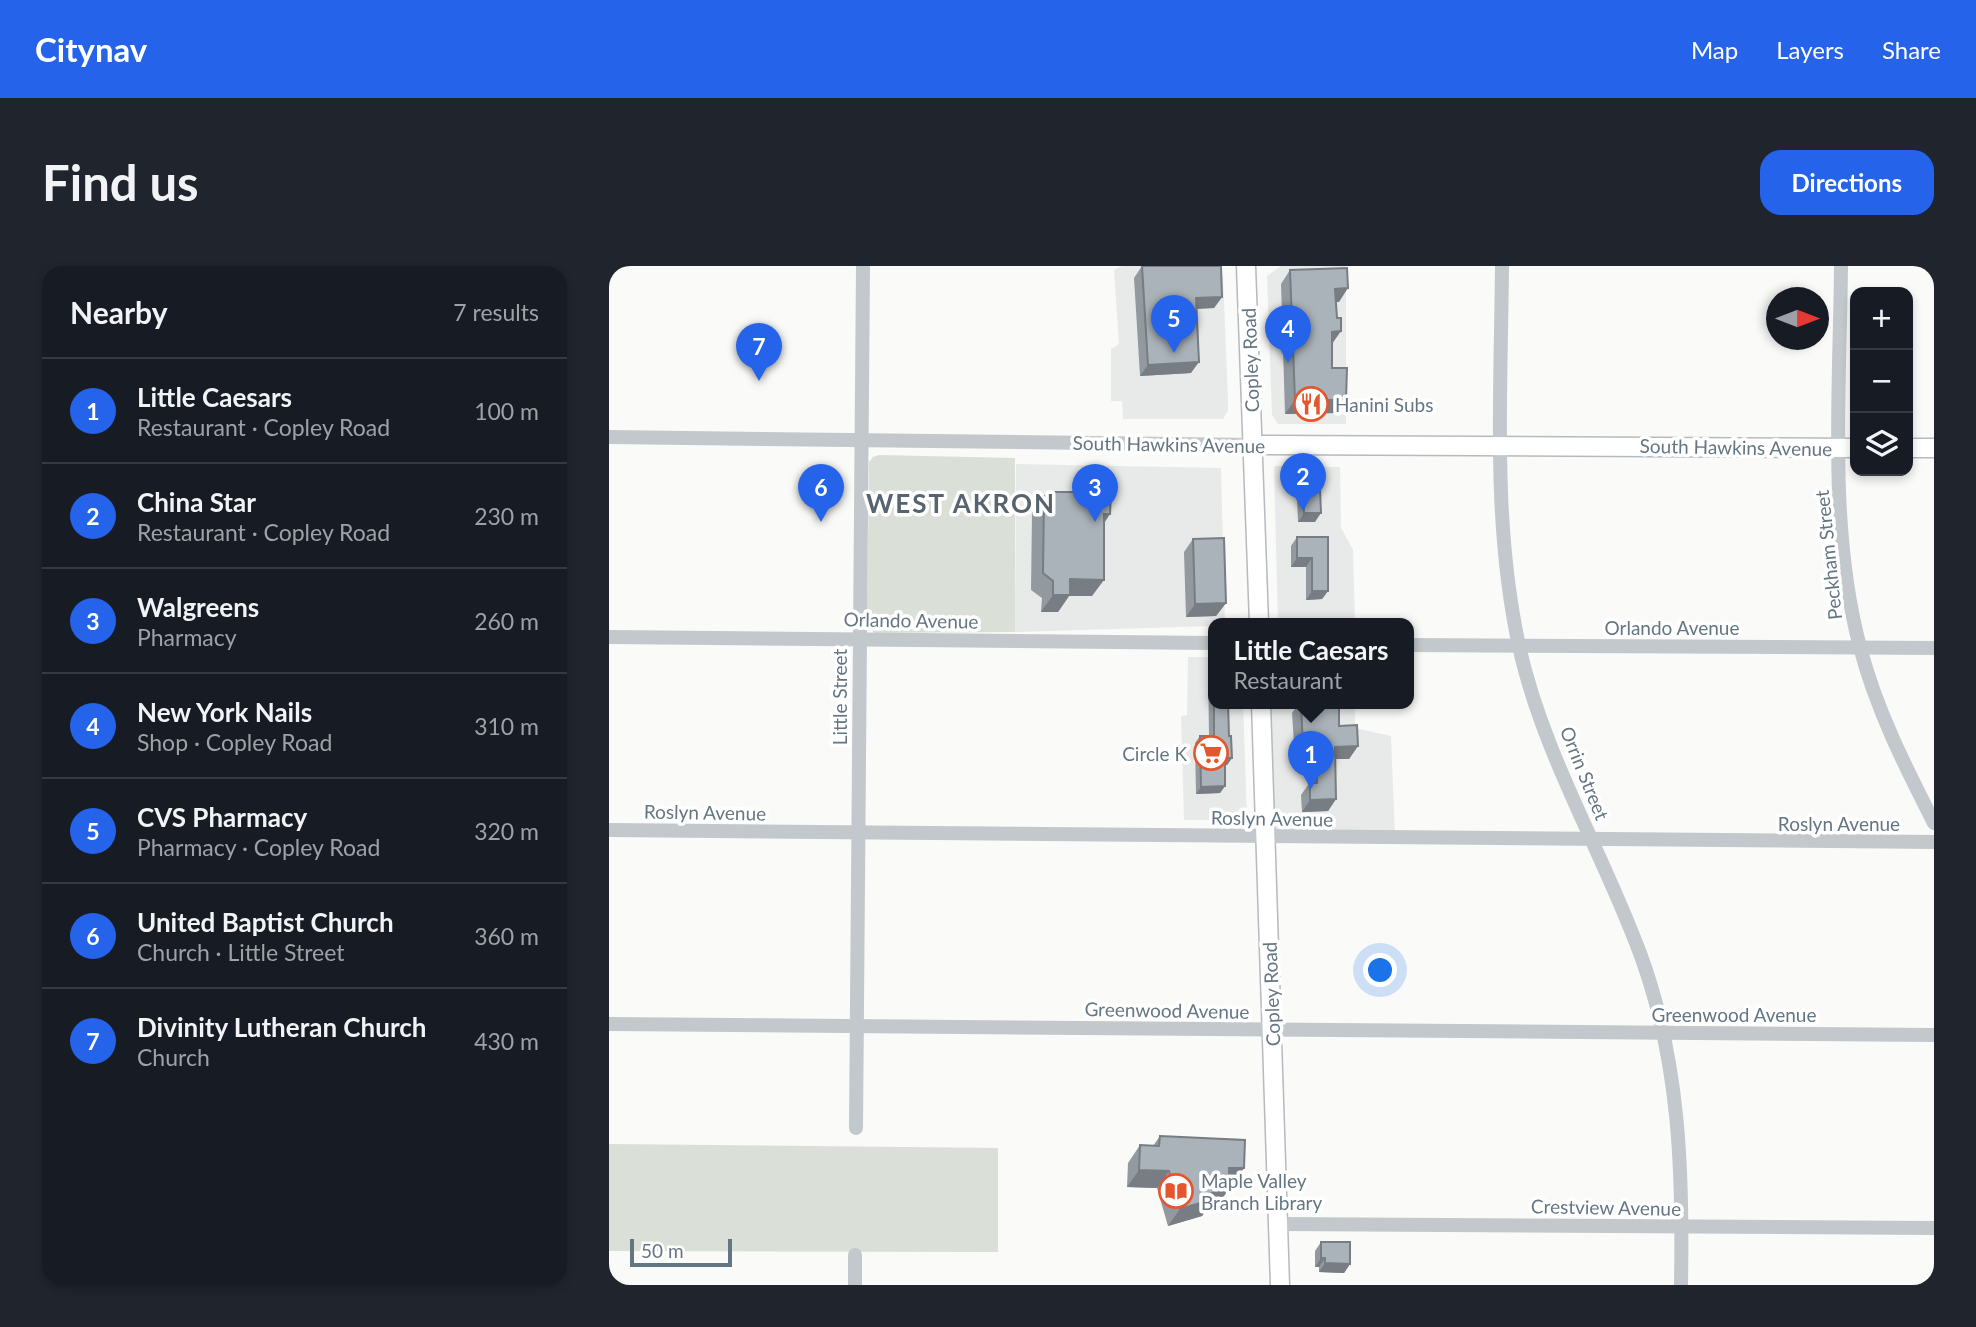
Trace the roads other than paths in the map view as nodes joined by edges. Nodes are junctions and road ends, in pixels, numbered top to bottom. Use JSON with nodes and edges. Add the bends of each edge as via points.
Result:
{"nodes":[{"id":1,"x":863,"y":266,"type":"edge"},
{"id":2,"x":1247,"y":266,"type":"edge"},
{"id":3,"x":1502,"y":266,"type":"edge"},
{"id":4,"x":1841,"y":266,"type":"edge"},
{"id":5,"x":609,"y":437,"type":"edge"},
{"id":6,"x":861,"y":440,"type":"junction"},
{"id":7,"x":1252,"y":445,"type":"junction"},
{"id":8,"x":1500,"y":446,"type":"junction"},
{"id":9,"x":1847,"y":448,"type":"edge"},
{"id":10,"x":1913,"y":448,"type":"edge"},
{"id":11,"x":1934,"y":449,"type":"edge"},
{"id":12,"x":1259,"y":618,"type":"edge"},
{"id":13,"x":609,"y":636,"type":"edge"},
{"id":14,"x":859,"y":639,"type":"junction"},
{"id":15,"x":1208,"y":643,"type":"edge"},
{"id":16,"x":1414,"y":645,"type":"edge"},
{"id":17,"x":1519,"y":646,"type":"junction"},
{"id":18,"x":1860,"y":647,"type":"junction"},
{"id":19,"x":1934,"y":648,"type":"edge"},
{"id":20,"x":1261,"y":709,"type":"edge"},
{"id":21,"x":1934,"y":823,"type":"edge"},
{"id":22,"x":609,"y":830,"type":"edge"},
{"id":23,"x":857,"y":834,"type":"junction"},
{"id":24,"x":1266,"y":837,"type":"junction"},
{"id":25,"x":1591,"y":839,"type":"junction"},
{"id":26,"x":1934,"y":842,"type":"edge"},
{"id":27,"x":609,"y":1024,"type":"edge"},
{"id":28,"x":856,"y":1027,"type":"junction"},
{"id":29,"x":1272,"y":1031,"type":"junction"},
{"id":30,"x":1664,"y":1033,"type":"junction"},
{"id":31,"x":1934,"y":1035,"type":"edge"},
{"id":32,"x":856,"y":1128,"type":"dead end"},
{"id":33,"x":1278,"y":1224,"type":"junction"},
{"id":34,"x":1682,"y":1227,"type":"junction"},
{"id":35,"x":1934,"y":1228,"type":"edge"},
{"id":36,"x":855,"y":1255,"type":"dead end"},
{"id":37,"x":855,"y":1285,"type":"edge"},
{"id":38,"x":1280,"y":1285,"type":"edge"},
{"id":39,"x":1681,"y":1285,"type":"edge"}],
"edges":[{"from":1,"to":6,"type":"street","name":"Little Street"},
{"from":2,"to":7,"type":"main road","name":"Copley Road"},
{"from":3,"to":8,"type":"street","name":"Orrin Street"},
{"from":4,"to":9,"type":"street","name":"Peckham Street"},
{"from":5,"to":6,"type":"street","name":"South Hawkins Avenue"},
{"from":6,"to":7,"type":"street","name":"South Hawkins Avenue"},
{"from":6,"to":14,"type":"street","name":"Little Street"},
{"from":7,"to":8,"type":"main road","name":"South Hawkins Avenue"},
{"from":7,"to":12,"type":"main road","name":"Copley Road"},
{"from":8,"to":9,"type":"main road","name":"South Hawkins Avenue"},
{"from":8,"to":17,"type":"street","name":"Orrin Street","via":[[1502,525]]},
{"from":9,"to":18,"type":"street","name":"Peckham Street","via":[[1842,539]]},
{"from":10,"to":11,"type":"main road"},
{"from":13,"to":14,"type":"street","name":"Orlando Avenue"},
{"from":14,"to":15,"type":"street","name":"Orlando Avenue"},
{"from":14,"to":23,"type":"street","name":"Little Street"},
{"from":16,"to":17,"type":"street","name":"Orlando Avenue"},
{"from":17,"to":18,"type":"street","name":"Orlando Avenue"},
{"from":17,"to":25,"type":"street","name":"Orrin Street","via":[[1551,743]]},
{"from":18,"to":19,"type":"street","name":"Orlando Avenue"},
{"from":18,"to":21,"type":"street","name":"Peckham Street","via":[[1887,727]]},
{"from":20,"to":24,"type":"main road","name":"Copley Road"},
{"from":22,"to":23,"type":"street","name":"Roslyn Avenue"},
{"from":23,"to":24,"type":"street","name":"Roslyn Avenue"},
{"from":23,"to":28,"type":"street","name":"Little Street"},
{"from":24,"to":25,"type":"street","name":"Roslyn Avenue"},
{"from":24,"to":29,"type":"main road","name":"Copley Road"},
{"from":25,"to":26,"type":"street","name":"Roslyn Avenue"},
{"from":25,"to":30,"type":"street","name":"Orrin Street","via":[[1640,954]]},
{"from":27,"to":28,"type":"street","name":"Greenwood Avenue"},
{"from":28,"to":29,"type":"street","name":"Greenwood Avenue"},
{"from":28,"to":32,"type":"street","name":"Little Street"},
{"from":29,"to":30,"type":"street","name":"Greenwood Avenue"},
{"from":29,"to":33,"type":"main road","name":"Copley Road"},
{"from":30,"to":31,"type":"street","name":"Greenwood Avenue"},
{"from":30,"to":34,"type":"street","name":"Orrin Street","via":[[1678,1122]]},
{"from":33,"to":34,"type":"street","name":"Crestview Avenue"},
{"from":33,"to":38,"type":"main road","name":"Copley Road"},
{"from":34,"to":35,"type":"street","name":"Crestview Avenue"},
{"from":34,"to":39,"type":"street","name":"Orrin Street"},
{"from":36,"to":37,"type":"street"}]}
